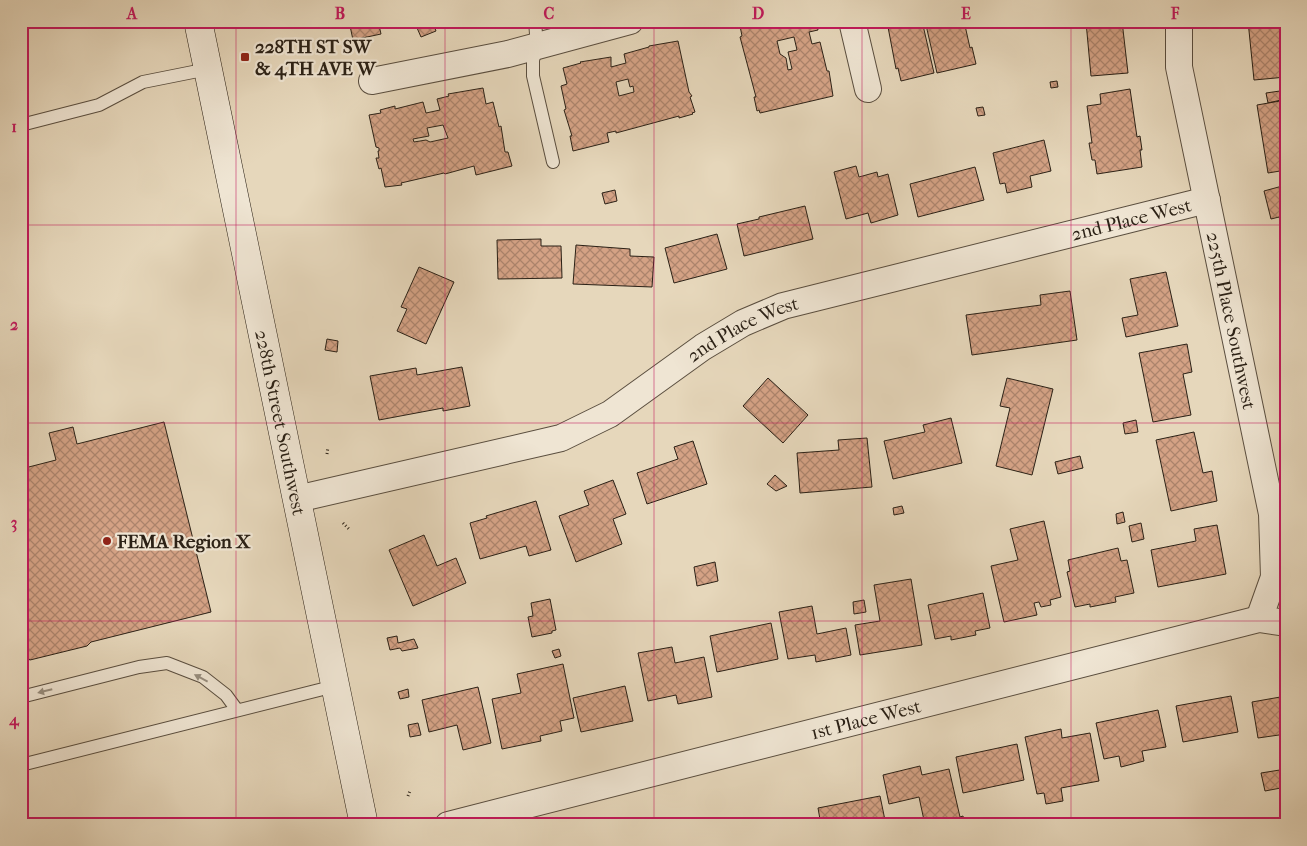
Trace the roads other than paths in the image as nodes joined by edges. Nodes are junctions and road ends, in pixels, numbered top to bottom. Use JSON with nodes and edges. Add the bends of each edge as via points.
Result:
{"nodes":[{"id":1,"x":198,"y":21,"type":"edge"},
{"id":2,"x":535,"y":21,"type":"edge"},
{"id":3,"x":630,"y":21,"type":"edge"},
{"id":4,"x":852,"y":21,"type":"edge"},
{"id":5,"x":1180,"y":21,"type":"edge"},
{"id":6,"x":537,"y":47,"type":"junction"},
{"id":7,"x":208,"y":70,"type":"junction"},
{"id":8,"x":372,"y":81,"type":"dead end"},
{"id":9,"x":868,"y":90,"type":"dead end"},
{"id":10,"x":21,"y":125,"type":"edge"},
{"id":11,"x":553,"y":162,"type":"dead end"},
{"id":12,"x":1207,"y":200,"type":"junction"},
{"id":13,"x":297,"y":499,"type":"junction"},
{"id":14,"x":1259,"y":620,"type":"junction"},
{"id":15,"x":1286,"y":623,"type":"edge"},
{"id":16,"x":335,"y":686,"type":"junction"},
{"id":17,"x":21,"y":697,"type":"edge"},
{"id":18,"x":237,"y":710,"type":"junction"},
{"id":19,"x":21,"y":765,"type":"edge"},
{"id":20,"x":364,"y":825,"type":"edge"},
{"id":21,"x":448,"y":825,"type":"edge"}],
"edges":[{"from":1,"to":7,"type":"main road","name":"228th Street Southwest"},
{"from":2,"to":6,"type":"lane"},
{"from":3,"to":6,"type":"street"},
{"from":4,"to":9,"type":"street"},
{"from":5,"to":12,"type":"street","name":"225th Place Southwest","via":[[1179,67]]},
{"from":6,"to":8,"type":"street"},
{"from":6,"to":11,"type":"lane","via":[[532,76]]},
{"from":7,"to":10,"type":"lane","via":[[143,82],[99,104]]},
{"from":7,"to":13,"type":"main road","name":"228th Street Southwest"},
{"from":12,"to":13,"type":"street","name":"2nd Place West","via":[[783,306],[703,347],[610,414],[561,438]]},
{"from":12,"to":14,"type":"street","name":"225th Place Southwest","via":[[1272,514],[1274,577]]},
{"from":13,"to":16,"type":"main road","name":"228th Street Southwest"},
{"from":14,"to":15,"type":"street","name":"1st Place West"},
{"from":14,"to":21,"type":"street","name":"1st Place West"},
{"from":16,"to":18,"type":"lane"},
{"from":16,"to":20,"type":"main road","name":"228th Street Southwest"},
{"from":18,"to":17,"type":"lane","one_way":true,"via":[[226,695],[202,677],[166,664],[139,667]]},
{"from":18,"to":19,"type":"lane"}]}
